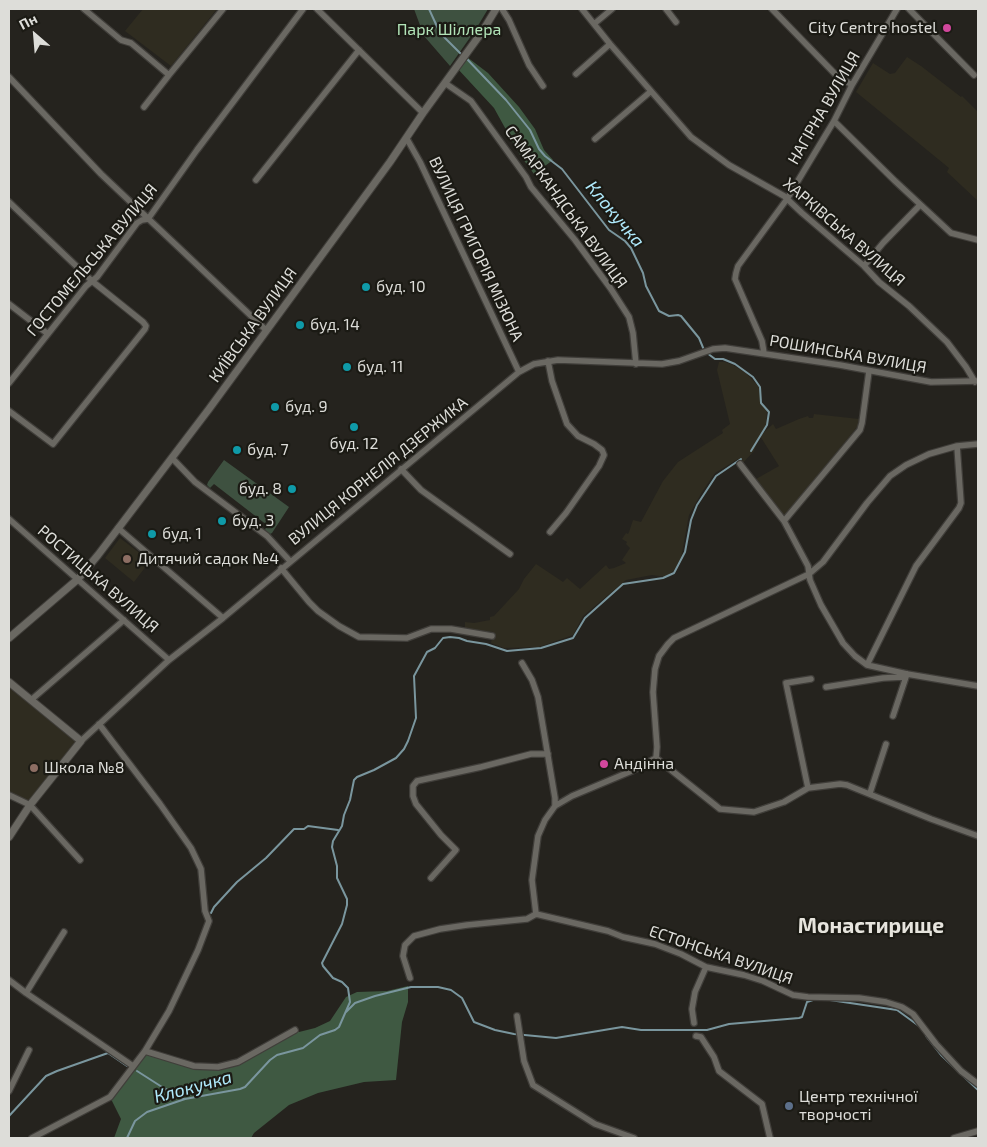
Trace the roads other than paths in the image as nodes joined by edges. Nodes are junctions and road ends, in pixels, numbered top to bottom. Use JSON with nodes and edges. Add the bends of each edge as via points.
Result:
{"nodes":[{"id":1,"x":84,"y":9,"type":"edge"},
{"id":2,"x":96,"y":9,"type":"edge"},
{"id":3,"x":223,"y":9,"type":"edge"},
{"id":4,"x":304,"y":9,"type":"edge"},
{"id":5,"x":317,"y":9,"type":"edge"},
{"id":6,"x":496,"y":9,"type":"edge"},
{"id":7,"x":502,"y":9,"type":"edge"},
{"id":8,"x":582,"y":9,"type":"edge"},
{"id":9,"x":612,"y":9,"type":"edge"},
{"id":10,"x":666,"y":9,"type":"edge"},
{"id":11,"x":772,"y":9,"type":"edge"},
{"id":12,"x":897,"y":9,"type":"edge"},
{"id":13,"x":909,"y":9,"type":"edge"},
{"id":14,"x":91,"y":14,"type":"junction"},
{"id":15,"x":676,"y":22,"type":"dead end"},
{"id":16,"x":594,"y":24,"type":"junction"},
{"id":17,"x":610,"y":44,"type":"junction"},
{"id":18,"x":359,"y":50,"type":"junction"},
{"id":19,"x":576,"y":74,"type":"dead end"},
{"id":20,"x":169,"y":75,"type":"junction"},
{"id":21,"x":974,"y":76,"type":"dead end"},
{"id":22,"x":9,"y":77,"type":"edge"},
{"id":23,"x":445,"y":83,"type":"junction"},
{"id":24,"x":852,"y":85,"type":"junction"},
{"id":25,"x":543,"y":86,"type":"dead end"},
{"id":26,"x":650,"y":92,"type":"junction"},
{"id":27,"x":144,"y":107,"type":"dead end"},
{"id":28,"x":423,"y":113,"type":"junction"},
{"id":29,"x":834,"y":121,"type":"junction"},
{"id":30,"x":407,"y":139,"type":"junction"},
{"id":31,"x":595,"y":139,"type":"dead end"},
{"id":32,"x":256,"y":180,"type":"dead end"},
{"id":33,"x":787,"y":199,"type":"junction"},
{"id":34,"x":9,"y":202,"type":"edge"},
{"id":35,"x":920,"y":205,"type":"junction"},
{"id":36,"x":148,"y":219,"type":"junction"},
{"id":37,"x":978,"y":240,"type":"edge"},
{"id":38,"x":864,"y":266,"type":"junction"},
{"id":39,"x":92,"y":281,"type":"junction"},
{"id":40,"x":9,"y":304,"type":"edge"},
{"id":41,"x":266,"y":330,"type":"junction"},
{"id":42,"x":48,"y":334,"type":"junction"},
{"id":43,"x":713,"y":349,"type":"joint"},
{"id":44,"x":764,"y":353,"type":"junction"},
{"id":45,"x":548,"y":361,"type":"junction"},
{"id":46,"x":636,"y":364,"type":"junction"},
{"id":47,"x":869,"y":371,"type":"junction"},
{"id":48,"x":520,"y":372,"type":"junction"},
{"id":49,"x":976,"y":382,"type":"edge"},
{"id":50,"x":9,"y":383,"type":"edge"},
{"id":51,"x":9,"y":411,"type":"edge"},
{"id":52,"x":978,"y":444,"type":"edge"},
{"id":53,"x":957,"y":446,"type":"junction"},
{"id":54,"x":172,"y":458,"type":"junction"},
{"id":55,"x":740,"y":464,"type":"dead end"},
{"id":56,"x":401,"y":469,"type":"junction"},
{"id":57,"x":9,"y":518,"type":"edge"},
{"id":58,"x":784,"y":521,"type":"junction"},
{"id":59,"x":118,"y":528,"type":"junction"},
{"id":60,"x":550,"y":532,"type":"dead end"},
{"id":61,"x":510,"y":554,"type":"dead end"},
{"id":62,"x":290,"y":561,"type":"junction"},
{"id":63,"x":281,"y":568,"type":"junction"},
{"id":64,"x":809,"y":574,"type":"junction"},
{"id":65,"x":78,"y":579,"type":"junction"},
{"id":66,"x":223,"y":618,"type":"junction"},
{"id":67,"x":124,"y":620,"type":"junction"},
{"id":68,"x":492,"y":636,"type":"dead end"},
{"id":69,"x":9,"y":638,"type":"edge"},
{"id":70,"x":169,"y":660,"type":"junction"},
{"id":71,"x":522,"y":663,"type":"dead end"},
{"id":72,"x":868,"y":665,"type":"junction"},
{"id":73,"x":907,"y":674,"type":"junction"},
{"id":74,"x":811,"y":679,"type":"dead end"},
{"id":75,"x":9,"y":682,"type":"edge"},
{"id":76,"x":978,"y":686,"type":"edge"},
{"id":77,"x":826,"y":687,"type":"dead end"},
{"id":78,"x":31,"y":700,"type":"junction"},
{"id":79,"x":893,"y":716,"type":"dead end"},
{"id":80,"x":99,"y":724,"type":"junction"},
{"id":81,"x":81,"y":742,"type":"junction"},
{"id":82,"x":886,"y":744,"type":"dead end"},
{"id":83,"x":548,"y":754,"type":"junction"},
{"id":84,"x":656,"y":758,"type":"junction"},
{"id":85,"x":808,"y":788,"type":"junction"},
{"id":86,"x":870,"y":794,"type":"junction"},
{"id":87,"x":9,"y":795,"type":"edge"},
{"id":88,"x":30,"y":805,"type":"junction"},
{"id":89,"x":555,"y":806,"type":"junction"},
{"id":90,"x":978,"y":836,"type":"edge"},
{"id":91,"x":9,"y":837,"type":"edge"},
{"id":92,"x":80,"y":860,"type":"dead end"},
{"id":93,"x":431,"y":878,"type":"dead end"},
{"id":94,"x":536,"y":914,"type":"junction"},
{"id":95,"x":64,"y":932,"type":"dead end"},
{"id":96,"x":706,"y":967,"type":"junction"},
{"id":97,"x":410,"y":978,"type":"dead end"},
{"id":98,"x":9,"y":980,"type":"edge"},
{"id":99,"x":26,"y":993,"type":"junction"},
{"id":100,"x":517,"y":1016,"type":"dead end"},
{"id":101,"x":694,"y":1023,"type":"dead end"},
{"id":102,"x":295,"y":1030,"type":"dead end"},
{"id":103,"x":696,"y":1036,"type":"dead end"},
{"id":104,"x":30,"y":1050,"type":"dead end"},
{"id":105,"x":145,"y":1051,"type":"junction"},
{"id":106,"x":133,"y":1066,"type":"junction"},
{"id":107,"x":978,"y":1084,"type":"edge"},
{"id":108,"x":9,"y":1090,"type":"edge"},
{"id":109,"x":978,"y":1131,"type":"edge"},
{"id":110,"x":32,"y":1138,"type":"edge"},
{"id":111,"x":634,"y":1138,"type":"edge"},
{"id":112,"x":770,"y":1138,"type":"edge"},
{"id":113,"x":954,"y":1138,"type":"edge"}],
"edges":[{"from":1,"to":14,"type":"street"},
{"from":2,"to":14,"type":"street"},
{"from":3,"to":20,"type":"street"},
{"from":4,"to":36,"type":"street","name":"ГОСТОМЕЛЬСЬКА ВУЛИЦЯ"},
{"from":5,"to":18,"type":"street"},
{"from":6,"to":23,"type":"street","name":"КИЇВСЬКА ВУЛИЦЯ"},
{"from":7,"to":25,"type":"street"},
{"from":8,"to":16,"type":"street","name":"ХАРКІВСЬКА ВУЛИЦЯ"},
{"from":9,"to":16,"type":"street"},
{"from":10,"to":15,"type":"street"},
{"from":11,"to":24,"type":"street","via":[[837,76]]},
{"from":12,"to":24,"type":"street","name":"НАГІРНА ВУЛИЦЯ"},
{"from":13,"to":21,"type":"street"},
{"from":14,"to":20,"type":"street"},
{"from":16,"to":17,"type":"street","name":"ХАРКІВСЬКА ВУЛИЦЯ"},
{"from":17,"to":19,"type":"street"},
{"from":17,"to":26,"type":"street","name":"ХАРКІВСЬКА ВУЛИЦЯ"},
{"from":18,"to":28,"type":"street"},
{"from":18,"to":32,"type":"street"},
{"from":20,"to":27,"type":"street"},
{"from":22,"to":36,"type":"street","via":[[100,174]]},
{"from":23,"to":28,"type":"street","name":"КИЇВСЬКА ВУЛИЦЯ"},
{"from":23,"to":46,"type":"street","name":"САМАРКАНДСЬКА ВУЛИЦЯ","via":[[471,101],[531,187],[611,289],[629,317]]},
{"from":24,"to":29,"type":"street","name":"НАГІРНА ВУЛИЦЯ"},
{"from":26,"to":31,"type":"street"},
{"from":26,"to":33,"type":"street","name":"ХАРКІВСЬКА ВУЛИЦЯ","via":[[691,138]]},
{"from":28,"to":30,"type":"street","name":"КИЇВСЬКА ВУЛИЦЯ"},
{"from":29,"to":33,"type":"street","name":"НАГІРНА ВУЛИЦЯ"},
{"from":29,"to":35,"type":"street"},
{"from":30,"to":41,"type":"street","name":"КИЇВСЬКА ВУЛИЦЯ"},
{"from":30,"to":48,"type":"street","name":"ВУЛИЦЯ ГРИГОРІЯ МІЗЮНА"},
{"from":33,"to":38,"type":"street","name":"ХАРКІВСЬКА ВУЛИЦЯ"},
{"from":33,"to":44,"type":"street","name":"НАГІРНА ВУЛИЦЯ","via":[[736,273]]},
{"from":34,"to":39,"type":"street"},
{"from":35,"to":37,"type":"street","via":[[951,233]]},
{"from":35,"to":38,"type":"street"},
{"from":36,"to":39,"type":"street","name":"ГОСТОМЕЛЬСЬКА ВУЛИЦЯ","via":[[137,223]]},
{"from":36,"to":41,"type":"street"},
{"from":38,"to":49,"type":"street","name":"ХАРКІВСЬКА ВУЛИЦЯ","via":[[947,342]]},
{"from":39,"to":42,"type":"street","name":"ГОСТОМЕЛЬСЬКА ВУЛИЦЯ"},
{"from":39,"to":51,"type":"street","via":[[143,322],[145,329],[53,444]]},
{"from":40,"to":42,"type":"street"},
{"from":41,"to":54,"type":"street","name":"КИЇВСЬКА ВУЛИЦЯ"},
{"from":42,"to":50,"type":"street","name":"ГОСТОМЕЛЬСЬКА ВУЛИЦЯ"},
{"from":43,"to":44,"type":"street","name":"РОШИНСЬКА ВУЛИЦЯ"},
{"from":43,"to":46,"type":"street","name":"ВУЛИЦЯ КОРНЕЛІЯ ДЗЕРЖИКА","via":[[679,361]]},
{"from":44,"to":47,"type":"street","name":"РОШИНСЬКА ВУЛИЦЯ"},
{"from":45,"to":46,"type":"street","name":"ВУЛИЦЯ КОРНЕЛІЯ ДЗЕРЖИКА"},
{"from":45,"to":48,"type":"street","name":"ВУЛИЦЯ КОРНЕЛІЯ ДЗЕРЖИКА"},
{"from":45,"to":60,"type":"street","via":[[567,424],[578,436],[602,450],[604,455]]},
{"from":47,"to":49,"type":"street","name":"РОШИНСЬКА ВУЛИЦЯ","via":[[931,382]]},
{"from":47,"to":58,"type":"street","via":[[860,430]]},
{"from":48,"to":56,"type":"street","name":"ВУЛИЦЯ КОРНЕЛІЯ ДЗЕРЖИКА"},
{"from":52,"to":53,"type":"street"},
{"from":53,"to":64,"type":"street","via":[[929,454],[890,476]]},
{"from":53,"to":72,"type":"street","via":[[959,508],[916,566]]},
{"from":54,"to":59,"type":"street","name":"КИЇВСЬКА ВУЛИЦЯ"},
{"from":54,"to":62,"type":"street","via":[[196,482],[267,536]]},
{"from":55,"to":58,"type":"street"},
{"from":56,"to":61,"type":"street","via":[[421,490]]},
{"from":56,"to":62,"type":"street","name":"ВУЛИЦЯ КОРНЕЛІЯ ДЗЕРЖИКА"},
{"from":57,"to":65,"type":"street","name":"РОСТИЦЬКА ВУЛИЦЯ"},
{"from":58,"to":64,"type":"street","via":[[808,566]]},
{"from":59,"to":65,"type":"street","name":"КИЇВСЬКА ВУЛИЦЯ"},
{"from":59,"to":66,"type":"street"},
{"from":62,"to":63,"type":"street","name":"ВУЛИЦЯ КОРНЕЛІЯ ДЗЕРЖИКА"},
{"from":63,"to":66,"type":"street","name":"ВУЛИЦЯ КОРНЕЛІЯ ДЗЕРЖИКА"},
{"from":63,"to":68,"type":"street","via":[[318,611],[359,637],[407,638],[431,629]]},
{"from":64,"to":72,"type":"street","via":[[821,605],[843,643]]},
{"from":64,"to":84,"type":"street","via":[[674,638],[668,644],[655,669]]},
{"from":65,"to":67,"type":"street","name":"РОСТИЦЬКА ВУЛИЦЯ"},
{"from":65,"to":69,"type":"street","name":"КИЇВСЬКА ВУЛИЦЯ"},
{"from":66,"to":70,"type":"street","name":"ВУЛИЦЯ КОРНЕЛІЯ ДЗЕРЖИКА"},
{"from":67,"to":70,"type":"street","name":"РОСТИЦЬКА ВУЛИЦЯ"},
{"from":67,"to":78,"type":"street"},
{"from":70,"to":80,"type":"street","name":"ВУЛИЦЯ КОРНЕЛІЯ ДЗЕРЖИКА"},
{"from":71,"to":83,"type":"street","via":[[538,698]]},
{"from":72,"to":73,"type":"street"},
{"from":73,"to":76,"type":"street"},
{"from":73,"to":77,"type":"street"},
{"from":73,"to":79,"type":"street"},
{"from":74,"to":85,"type":"street","via":[[786,683]]},
{"from":75,"to":78,"type":"street"},
{"from":78,"to":81,"type":"street"},
{"from":80,"to":81,"type":"street","name":"ВУЛИЦЯ КОРНЕЛІЯ ДЗЕРЖИКА"},
{"from":80,"to":105,"type":"street","via":[[191,848],[201,869],[209,921],[169,1011]]},
{"from":81,"to":88,"type":"street","name":"ВУЛИЦЯ КОРНЕЛІЯ ДЗЕРЖИКА"},
{"from":82,"to":86,"type":"street"},
{"from":83,"to":89,"type":"street"},
{"from":83,"to":93,"type":"street","via":[[531,754],[417,781],[413,786],[416,804],[456,850]]},
{"from":84,"to":85,"type":"street","via":[[720,809],[754,812],[784,802]]},
{"from":84,"to":89,"type":"street"},
{"from":85,"to":86,"type":"street","via":[[840,784]]},
{"from":86,"to":90,"type":"street"},
{"from":87,"to":88,"type":"street"},
{"from":88,"to":91,"type":"street","name":"ВУЛИЦЯ КОРНЕЛІЯ ДЗЕРЖИКА"},
{"from":88,"to":92,"type":"street"},
{"from":89,"to":94,"type":"street","via":[[538,836],[532,880]]},
{"from":94,"to":96,"type":"street","name":"ЕСТОНСЬКА ВУЛИЦЯ","via":[[655,944]]},
{"from":94,"to":97,"type":"street","name":"ЕСТОНСЬКА ВУЛИЦЯ","via":[[527,919],[440,929],[414,936],[405,945],[403,956]]},
{"from":95,"to":99,"type":"street"},
{"from":96,"to":101,"type":"street","via":[[695,992]]},
{"from":96,"to":107,"type":"street","name":"ЕСТОНСЬКА ВУЛИЦЯ","via":[[750,977],[794,995],[859,998],[902,1007],[913,1014],[936,1044]]},
{"from":98,"to":99,"type":"street"},
{"from":99,"to":106,"type":"street"},
{"from":100,"to":111,"type":"street","via":[[524,1061],[533,1085],[595,1124]]},
{"from":102,"to":105,"type":"street","via":[[238,1062],[218,1067],[194,1066]]},
{"from":103,"to":112,"type":"street","via":[[701,1037],[719,1070],[762,1104]]},
{"from":104,"to":108,"type":"street"},
{"from":105,"to":106,"type":"street"},
{"from":106,"to":110,"type":"street","via":[[110,1097]]},
{"from":109,"to":113,"type":"street"}]}
